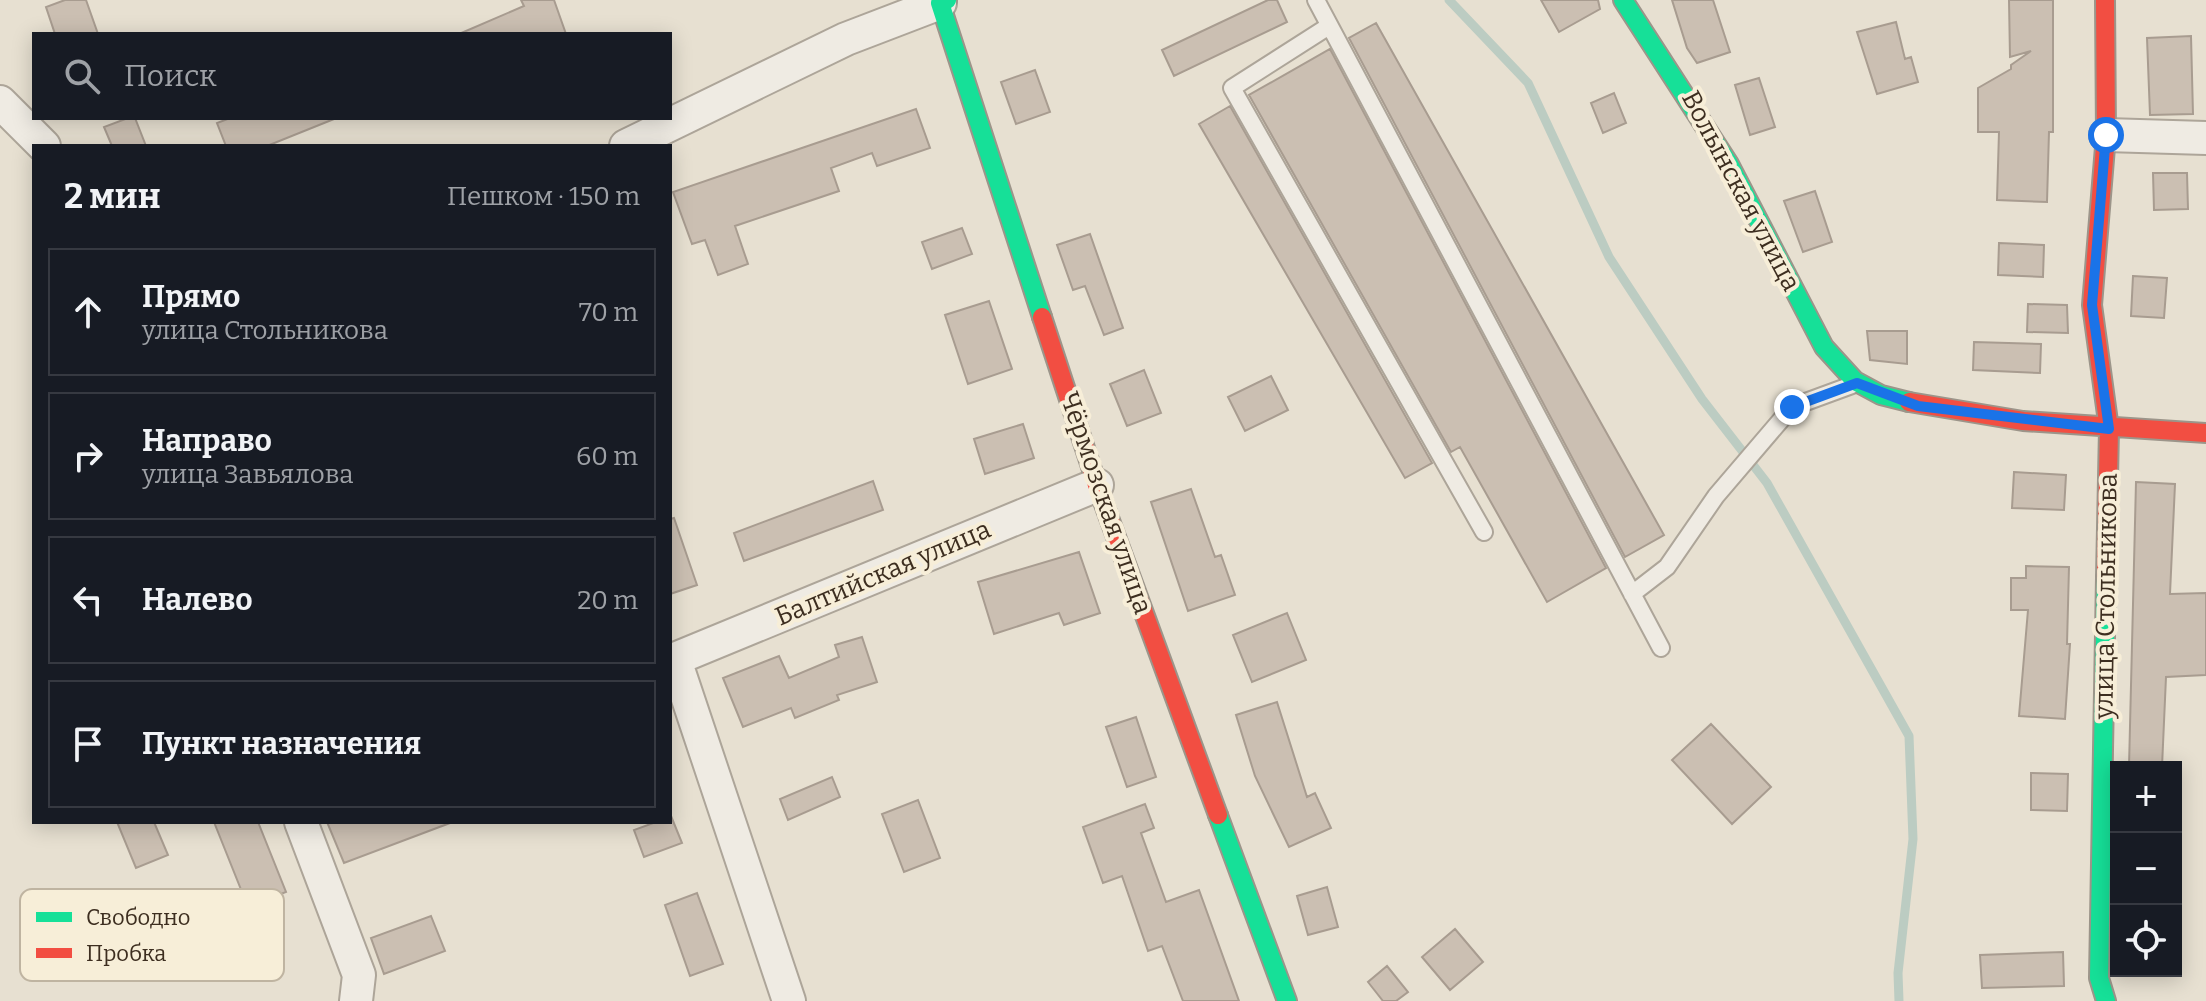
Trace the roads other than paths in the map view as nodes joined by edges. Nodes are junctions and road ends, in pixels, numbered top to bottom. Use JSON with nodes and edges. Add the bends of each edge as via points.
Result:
{"nodes":[{"id":1,"x":1316,"y":0,"type":"edge"},
{"id":2,"x":1623,"y":0,"type":"edge"},
{"id":3,"x":2105,"y":0,"type":"edge"},
{"id":4,"x":942,"y":1,"type":"edge"},
{"id":5,"x":1329,"y":26,"type":"junction"},
{"id":6,"x":0,"y":102,"type":"edge"},
{"id":7,"x":2106,"y":135,"type":"junction"},
{"id":8,"x":2206,"y":138,"type":"edge"},
{"id":9,"x":42,"y":144,"type":"edge"},
{"id":10,"x":630,"y":144,"type":"edge"},
{"id":11,"x":1857,"y":383,"type":"junction"},
{"id":12,"x":2109,"y":429,"type":"junction"},
{"id":13,"x":2206,"y":433,"type":"edge"},
{"id":14,"x":1097,"y":485,"type":"junction"},
{"id":15,"x":1484,"y":532,"type":"dead end"},
{"id":16,"x":1632,"y":594,"type":"junction"},
{"id":17,"x":1661,"y":648,"type":"dead end"},
{"id":18,"x":672,"y":661,"type":"edge"},
{"id":19,"x":302,"y":824,"type":"edge"},
{"id":20,"x":356,"y":1001,"type":"edge"},
{"id":21,"x":789,"y":1001,"type":"edge"},
{"id":22,"x":1287,"y":1001,"type":"edge"},
{"id":23,"x":2106,"y":1001,"type":"edge"}],
"edges":[{"from":1,"to":5,"type":"lane"},
{"from":2,"to":11,"type":"street","name":"Волынская улица","via":[[1684,84],[1822,346]]},
{"from":3,"to":7,"type":"street","name":"улица Стольникова"},
{"from":4,"to":10,"type":"street","via":[[846,39]]},
{"from":4,"to":14,"type":"street","name":"Чёрмозская улица"},
{"from":5,"to":15,"type":"lane","via":[[1232,88]]},
{"from":5,"to":16,"type":"lane"},
{"from":6,"to":9,"type":"street"},
{"from":7,"to":8,"type":"street"},
{"from":7,"to":12,"type":"street","name":"улица Стольникова","via":[[2092,305]]},
{"from":11,"to":12,"type":"street","via":[[1918,406]]},
{"from":11,"to":16,"type":"lane","via":[[1792,407],[1716,496],[1667,567]]},
{"from":12,"to":13,"type":"street"},
{"from":12,"to":23,"type":"street","name":"улица Стольникова","via":[[2099,978]]},
{"from":14,"to":18,"type":"street","name":"Балтийская улица"},
{"from":14,"to":22,"type":"street","name":"Чёрмозская улица"},
{"from":16,"to":17,"type":"lane"},
{"from":18,"to":21,"type":"street"},
{"from":19,"to":20,"type":"street","via":[[359,975]]}]}
